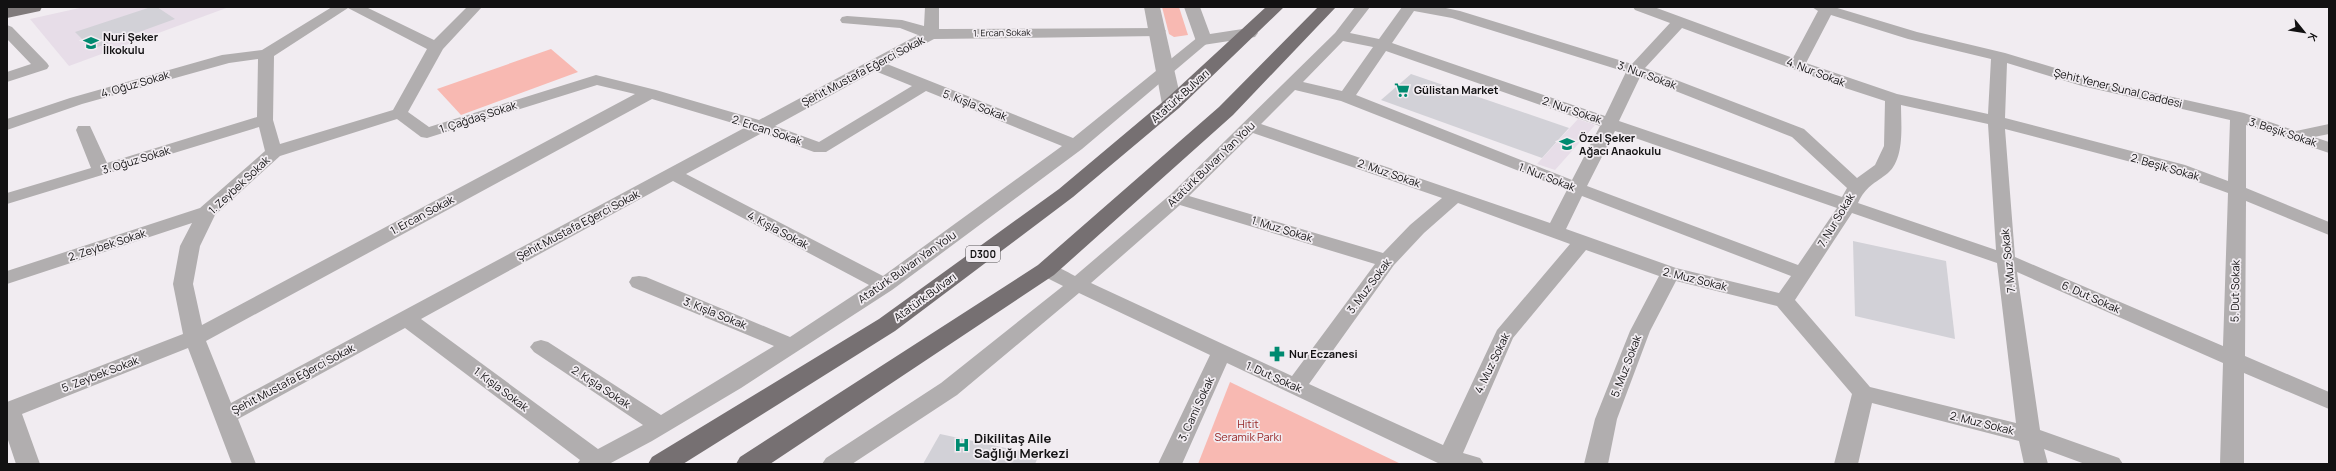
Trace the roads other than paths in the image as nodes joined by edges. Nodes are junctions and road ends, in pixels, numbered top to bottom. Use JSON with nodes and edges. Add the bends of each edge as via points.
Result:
{"nodes":[{"id":1,"x":34,"y":7,"type":"edge"},
{"id":2,"x":342,"y":7,"type":"edge"},
{"id":3,"x":355,"y":7,"type":"edge"},
{"id":4,"x":475,"y":7,"type":"edge"},
{"id":5,"x":932,"y":7,"type":"edge"},
{"id":6,"x":1152,"y":7,"type":"edge"},
{"id":7,"x":1192,"y":7,"type":"edge"},
{"id":8,"x":1276,"y":7,"type":"edge"},
{"id":9,"x":1328,"y":7,"type":"edge"},
{"id":10,"x":1363,"y":7,"type":"edge"},
{"id":11,"x":1409,"y":7,"type":"edge"},
{"id":12,"x":1417,"y":7,"type":"edge"},
{"id":13,"x":1640,"y":7,"type":"edge"},
{"id":14,"x":1823,"y":8,"type":"edge"},
{"id":15,"x":7,"y":13,"type":"edge"},
{"id":16,"x":847,"y":20,"type":"dead end"},
{"id":17,"x":1680,"y":21,"type":"junction"},
{"id":18,"x":7,"y":30,"type":"edge"},
{"id":19,"x":1158,"y":31,"type":"junction"},
{"id":20,"x":1249,"y":33,"type":"junction"},
{"id":21,"x":931,"y":34,"type":"junction"},
{"id":22,"x":1340,"y":36,"type":"junction"},
{"id":23,"x":1203,"y":40,"type":"junction"},
{"id":24,"x":1383,"y":45,"type":"junction"},
{"id":25,"x":436,"y":47,"type":"junction"},
{"id":26,"x":266,"y":54,"type":"junction"},
{"id":27,"x":1999,"y":56,"type":"junction"},
{"id":28,"x":874,"y":65,"type":"junction"},
{"id":29,"x":1797,"y":65,"type":"junction"},
{"id":30,"x":1634,"y":70,"type":"junction"},
{"id":31,"x":1167,"y":71,"type":"junction"},
{"id":32,"x":7,"y":77,"type":"edge"},
{"id":33,"x":596,"y":80,"type":"joint"},
{"id":34,"x":1291,"y":84,"type":"junction"},
{"id":35,"x":926,"y":85,"type":"junction"},
{"id":36,"x":650,"y":93,"type":"junction"},
{"id":37,"x":1346,"y":98,"type":"junction"},
{"id":38,"x":1893,"y":98,"type":"junction"},
{"id":39,"x":1172,"y":104,"type":"junction"},
{"id":40,"x":399,"y":113,"type":"junction"},
{"id":41,"x":2238,"y":117,"type":"junction"},
{"id":42,"x":265,"y":120,"type":"junction"},
{"id":43,"x":1996,"y":121,"type":"junction"},
{"id":44,"x":1610,"y":123,"type":"junction"},
{"id":45,"x":7,"y":125,"type":"edge"},
{"id":46,"x":760,"y":126,"type":"junction"},
{"id":47,"x":1250,"y":126,"type":"junction"},
{"id":48,"x":2329,"y":129,"type":"edge"},
{"id":49,"x":84,"y":130,"type":"dead end"},
{"id":50,"x":2297,"y":136,"type":"junction"},
{"id":51,"x":1076,"y":145,"type":"junction"},
{"id":52,"x":2329,"y":148,"type":"edge"},
{"id":53,"x":274,"y":152,"type":"junction"},
{"id":54,"x":101,"y":170,"type":"junction"},
{"id":55,"x":672,"y":174,"type":"junction"},
{"id":56,"x":1856,"y":187,"type":"junction"},
{"id":57,"x":1577,"y":188,"type":"junction"},
{"id":58,"x":2236,"y":190,"type":"junction"},
{"id":59,"x":1455,"y":196,"type":"junction"},
{"id":60,"x":1177,"y":198,"type":"junction"},
{"id":61,"x":7,"y":199,"type":"edge"},
{"id":62,"x":1847,"y":206,"type":"junction"},
{"id":63,"x":207,"y":212,"type":"junction"},
{"id":64,"x":2329,"y":229,"type":"edge"},
{"id":65,"x":1554,"y":232,"type":"junction"},
{"id":66,"x":1582,"y":242,"type":"junction"},
{"id":67,"x":2006,"y":260,"type":"junction"},
{"id":68,"x":1387,"y":261,"type":"junction"},
{"id":69,"x":1046,"y":270,"type":"junction"},
{"id":70,"x":1670,"y":273,"type":"junction"},
{"id":71,"x":1802,"y":273,"type":"junction"},
{"id":72,"x":7,"y":278,"type":"edge"},
{"id":73,"x":639,"y":282,"type":"dead end"},
{"id":74,"x":1078,"y":284,"type":"junction"},
{"id":75,"x":885,"y":285,"type":"junction"},
{"id":76,"x":1784,"y":301,"type":"junction"},
{"id":77,"x":406,"y":318,"type":"junction"},
{"id":78,"x":194,"y":338,"type":"junction"},
{"id":79,"x":791,"y":345,"type":"junction"},
{"id":80,"x":541,"y":347,"type":"dead end"},
{"id":81,"x":1221,"y":354,"type":"junction"},
{"id":82,"x":2234,"y":359,"type":"junction"},
{"id":83,"x":1296,"y":387,"type":"junction"},
{"id":84,"x":1863,"y":393,"type":"junction"},
{"id":85,"x":2329,"y":401,"type":"edge"},
{"id":86,"x":8,"y":410,"type":"edge"},
{"id":87,"x":225,"y":416,"type":"junction"},
{"id":88,"x":661,"y":426,"type":"junction"},
{"id":89,"x":2029,"y":435,"type":"junction"},
{"id":90,"x":1448,"y":458,"type":"junction"},
{"id":91,"x":592,"y":462,"type":"edge"},
{"id":92,"x":28,"y":464,"type":"edge"},
{"id":93,"x":244,"y":464,"type":"edge"},
{"id":94,"x":662,"y":464,"type":"edge"},
{"id":95,"x":750,"y":464,"type":"edge"},
{"id":96,"x":834,"y":464,"type":"edge"},
{"id":97,"x":1170,"y":464,"type":"edge"},
{"id":98,"x":1472,"y":464,"type":"edge"},
{"id":99,"x":1596,"y":464,"type":"edge"},
{"id":100,"x":1846,"y":464,"type":"edge"},
{"id":101,"x":2036,"y":464,"type":"edge"},
{"id":102,"x":2111,"y":464,"type":"edge"},
{"id":103,"x":2232,"y":464,"type":"edge"}],
"edges":[{"from":1,"to":15,"type":"main road"},
{"from":2,"to":26,"type":"street"},
{"from":3,"to":25,"type":"street"},
{"from":4,"to":25,"type":"street"},
{"from":5,"to":21,"type":"street"},
{"from":6,"to":19,"type":"street"},
{"from":7,"to":23,"type":"street"},
{"from":8,"to":20,"type":"highway","name":"Atatürk Bulvarı","number":"D300"},
{"from":9,"to":69,"type":"highway","via":[[1226,111]]},
{"from":10,"to":22,"type":"street","name":"Atatürk Bulvarı Yan Yolu"},
{"from":11,"to":24,"type":"street"},
{"from":12,"to":30,"type":"street","name":"3. Nur Sokak","via":[[1455,14]]},
{"from":13,"to":17,"type":"street","name":"4. Nur Sokak"},
{"from":14,"to":27,"type":"street","name":"Şehit Yener Sunal Caddesi","via":[[1913,36]]},
{"from":14,"to":29,"type":"street"},
{"from":16,"to":21,"type":"street","name":"1. Ercan Sokak","via":[[902,24]]},
{"from":17,"to":29,"type":"street","name":"4. Nur Sokak"},
{"from":17,"to":30,"type":"street"},
{"from":18,"to":32,"type":"street","via":[[41,66]]},
{"from":19,"to":21,"type":"street","name":"1. Ercan Sokak"},
{"from":19,"to":31,"type":"street"},
{"from":20,"to":23,"type":"street"},
{"from":20,"to":39,"type":"highway","name":"Atatürk Bulvarı","number":"D300"},
{"from":21,"to":28,"type":"street","name":"Şehit Mustafa Eğerci Sokak"},
{"from":22,"to":24,"type":"street","name":"2. Nur Sokak"},
{"from":22,"to":34,"type":"street","name":"Atatürk Bulvarı Yan Yolu"},
{"from":23,"to":31,"type":"street","name":"Atatürk Bulvarı Yan Yolu"},
{"from":24,"to":37,"type":"street"},
{"from":24,"to":44,"type":"street","name":"2. Nur Sokak"},
{"from":25,"to":40,"type":"street"},
{"from":26,"to":42,"type":"street","name":"1. Zeybek Sokak"},
{"from":26,"to":45,"type":"street","name":"4. Oğuz Sokak","via":[[228,58],[76,101]]},
{"from":27,"to":41,"type":"street","name":"Şehit Yener Sunal Caddesi","via":[[2088,83]]},
{"from":27,"to":43,"type":"street","name":"7. Muz Sokak"},
{"from":28,"to":35,"type":"street","name":"5. Kışla Sokak"},
{"from":28,"to":46,"type":"street","name":"Şehit Mustafa Eğerci Sokak"},
{"from":29,"to":38,"type":"street","name":"4. Nur Sokak"},
{"from":30,"to":44,"type":"street"},
{"from":30,"to":56,"type":"street","name":"3. Nur Sokak","via":[[1798,133]]},
{"from":31,"to":39,"type":"street"},
{"from":31,"to":51,"type":"street","name":"Atatürk Bulvarı Yan Yolu"},
{"from":33,"to":36,"type":"street","name":"2. Ercan Sokak"},
{"from":33,"to":40,"type":"street","name":"1. Çağdaş Sokak","via":[[427,133]]},
{"from":34,"to":37,"type":"street","name":"1. Nur Sokak"},
{"from":34,"to":47,"type":"street","name":"Atatürk Bulvarı Yan Yolu"},
{"from":35,"to":46,"type":"street","name":"2. Ercan Sokak","via":[[820,148]]},
{"from":35,"to":51,"type":"street","name":"5. Kışla Sokak"},
{"from":36,"to":46,"type":"street","name":"2. Ercan Sokak"},
{"from":36,"to":78,"type":"street","name":"1. Ercan Sokak"},
{"from":37,"to":57,"type":"street","name":"1. Nur Sokak"},
{"from":38,"to":43,"type":"street","name":"4. Nur Sokak"},
{"from":38,"to":56,"type":"street","name":"7. Nur Sokak","via":[[1893,146],[1883,168]]},
{"from":39,"to":94,"type":"highway","name":"Atatürk Bulvarı","number":"D300","via":[[1066,193],[887,325]]},
{"from":40,"to":53,"type":"street"},
{"from":41,"to":50,"type":"street","name":"3. Beşik Sokak"},
{"from":41,"to":58,"type":"street","name":"5. Dut Sokak"},
{"from":42,"to":53,"type":"street","name":"1. Zeybek Sokak"},
{"from":42,"to":54,"type":"street","name":"3. Oğuz Sokak"},
{"from":43,"to":58,"type":"street","name":"2. Beşik Sokak","via":[[2179,169]]},
{"from":43,"to":67,"type":"street","name":"7. Muz Sokak"},
{"from":44,"to":57,"type":"street"},
{"from":44,"to":62,"type":"street","name":"2. Nur Sokak"},
{"from":46,"to":55,"type":"street","name":"Şehit Mustafa Eğerci Sokak"},
{"from":47,"to":59,"type":"street","name":"2. Muz Sokak"},
{"from":47,"to":60,"type":"street","name":"Atatürk Bulvarı Yan Yolu"},
{"from":48,"to":50,"type":"street"},
{"from":49,"to":54,"type":"street"},
{"from":50,"to":52,"type":"street","name":"3. Beşik Sokak"},
{"from":51,"to":75,"type":"street","name":"Atatürk Bulvarı Yan Yolu"},
{"from":53,"to":63,"type":"street","name":"1. Zeybek Sokak"},
{"from":54,"to":61,"type":"street","name":"3. Oğuz Sokak"},
{"from":55,"to":75,"type":"street","name":"4. Kışla Sokak"},
{"from":55,"to":77,"type":"street","name":"Şehit Mustafa Eğerci Sokak"},
{"from":56,"to":62,"type":"street","name":"7. Nur Sokak"},
{"from":57,"to":65,"type":"street"},
{"from":57,"to":71,"type":"street","name":"1. Nur Sokak"},
{"from":58,"to":64,"type":"street","name":"2. Beşik Sokak"},
{"from":58,"to":82,"type":"street","name":"5. Dut Sokak"},
{"from":59,"to":65,"type":"street","name":"2. Muz Sokak"},
{"from":59,"to":68,"type":"street","name":"3. Muz Sokak","via":[[1417,229]]},
{"from":60,"to":68,"type":"street","name":"1. Muz Sokak"},
{"from":60,"to":74,"type":"street","name":"Atatürk Bulvarı Yan Yolu"},
{"from":62,"to":67,"type":"street","name":"6. Dut Sokak"},
{"from":62,"to":71,"type":"street","name":"7. Nur Sokak"},
{"from":63,"to":72,"type":"street","name":"2. Zeybek Sokak"},
{"from":63,"to":78,"type":"street","name":"1. Zeybek Sokak","via":[[190,246],[183,284]]},
{"from":65,"to":66,"type":"street","name":"2. Muz Sokak"},
{"from":66,"to":70,"type":"street","name":"2. Muz Sokak"},
{"from":66,"to":90,"type":"street","name":"4. Muz Sokak","via":[[1504,335]]},
{"from":67,"to":82,"type":"street","name":"6. Dut Sokak"},
{"from":67,"to":89,"type":"street","name":"7. Muz Sokak"},
{"from":68,"to":83,"type":"street","name":"3. Muz Sokak"},
{"from":69,"to":74,"type":"street","name":"1. Dut Sokak"},
{"from":69,"to":95,"type":"highway"},
{"from":70,"to":76,"type":"street","name":"2. Muz Sokak"},
{"from":70,"to":99,"type":"street","name":"5. Muz Sokak","via":[[1640,331],[1609,412]]},
{"from":71,"to":76,"type":"street","name":"7. Nur Sokak"},
{"from":73,"to":79,"type":"street","name":"3. Kışla Sokak"},
{"from":74,"to":81,"type":"street","name":"1. Dut Sokak"},
{"from":74,"to":96,"type":"street","name":"Atatürk Bulvarı Yan Yolu","via":[[949,389]]},
{"from":75,"to":79,"type":"street","name":"Atatürk Bulvarı Yan Yolu"},
{"from":76,"to":84,"type":"street"},
{"from":77,"to":87,"type":"street","name":"Şehit Mustafa Eğerci Sokak"},
{"from":77,"to":91,"type":"street","name":"1. Kışla Sokak"},
{"from":78,"to":86,"type":"street","name":"5. Zeybek Sokak"},
{"from":78,"to":87,"type":"street","name":"1. Zeybek Sokak"},
{"from":79,"to":88,"type":"street","name":"Atatürk Bulvarı Yan Yolu"},
{"from":80,"to":88,"type":"street","name":"2. Kışla Sokak"},
{"from":81,"to":83,"type":"street","name":"1. Dut Sokak"},
{"from":81,"to":97,"type":"street","name":"3. Cami Sokak"},
{"from":82,"to":85,"type":"street","name":"6. Dut Sokak"},
{"from":82,"to":103,"type":"street","name":"5. Dut Sokak"},
{"from":83,"to":90,"type":"street","name":"1. Dut Sokak"},
{"from":84,"to":89,"type":"street","name":"2. Muz Sokak"},
{"from":84,"to":100,"type":"street"},
{"from":86,"to":92,"type":"street"},
{"from":87,"to":93,"type":"street","name":"1. Zeybek Sokak"},
{"from":88,"to":91,"type":"street","name":"Atatürk Bulvarı Yan Yolu"},
{"from":89,"to":101,"type":"street","name":"7. Muz Sokak"},
{"from":89,"to":102,"type":"street","name":"2. Muz Sokak"},
{"from":90,"to":98,"type":"street","name":"1. Dut Sokak"}]}
